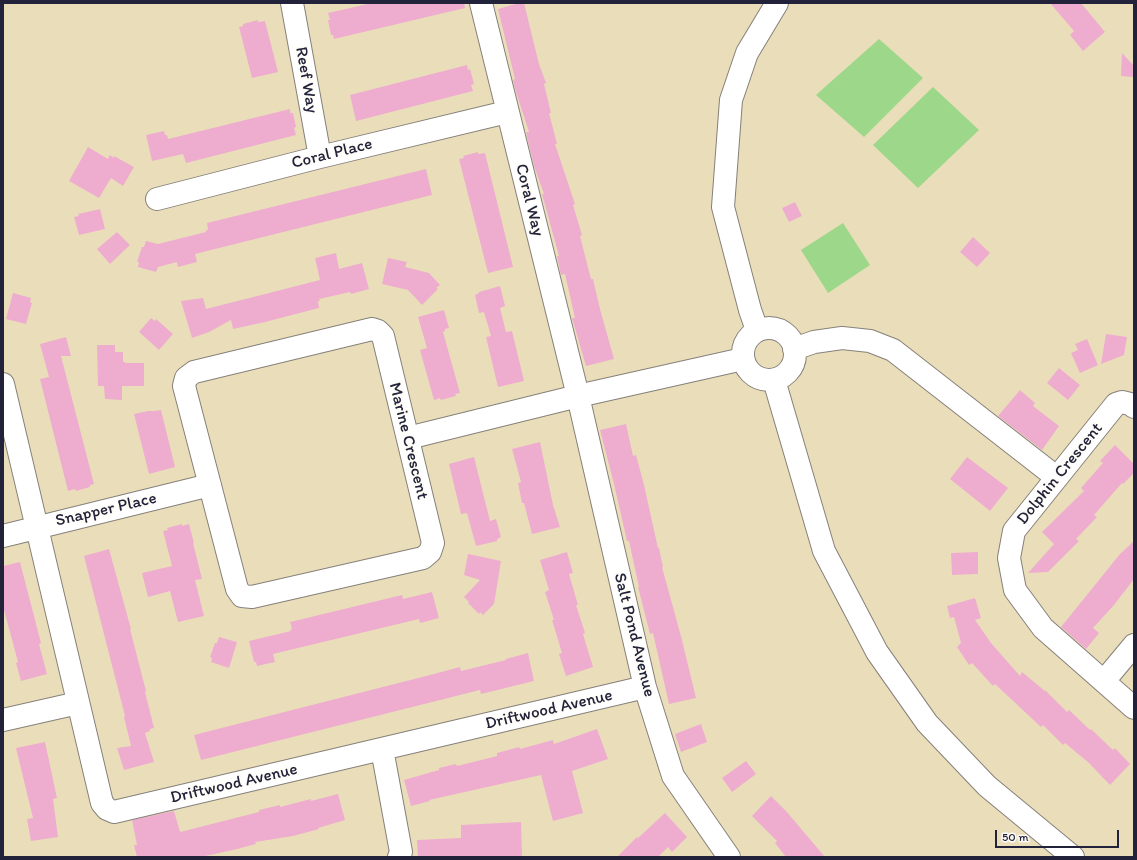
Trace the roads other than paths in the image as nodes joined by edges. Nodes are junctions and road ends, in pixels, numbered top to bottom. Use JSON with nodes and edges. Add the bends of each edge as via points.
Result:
{"nodes":[{"id":1,"x":292,"y":3,"type":"edge"},
{"id":2,"x":481,"y":3,"type":"edge"},
{"id":3,"x":777,"y":3,"type":"edge"},
{"id":4,"x":508,"y":112,"type":"junction"},
{"id":5,"x":320,"y":156,"type":"junction"},
{"id":6,"x":157,"y":199,"type":"dead end"},
{"id":7,"x":757,"y":330,"type":"junction"},
{"id":8,"x":794,"y":348,"type":"junction"},
{"id":9,"x":743,"y":359,"type":"junction"},
{"id":10,"x":774,"y":380,"type":"junction"},
{"id":11,"x":3,"y":384,"type":"edge"},
{"id":12,"x":578,"y":396,"type":"junction"},
{"id":13,"x":1134,"y":407,"type":"edge"},
{"id":14,"x":408,"y":438,"type":"junction"},
{"id":15,"x":1056,"y":478,"type":"junction"},
{"id":16,"x":210,"y":485,"type":"junction"},
{"id":17,"x":37,"y":527,"type":"junction"},
{"id":18,"x":3,"y":536,"type":"edge"},
{"id":19,"x":1134,"y":645,"type":"edge"},
{"id":20,"x":1104,"y":681,"type":"junction"},
{"id":21,"x":646,"y":687,"type":"junction"},
{"id":22,"x":78,"y":703,"type":"junction"},
{"id":23,"x":1134,"y":708,"type":"edge"},
{"id":24,"x":3,"y":720,"type":"edge"},
{"id":25,"x":382,"y":749,"type":"junction"},
{"id":26,"x":723,"y":855,"type":"edge"},
{"id":27,"x":399,"y":857,"type":"edge"},
{"id":28,"x":1073,"y":857,"type":"edge"}],
"edges":[{"from":1,"to":5,"type":"street","name":"Reef Way"},
{"from":2,"to":4,"type":"street","name":"Coral Way"},
{"from":3,"to":7,"type":"street","via":[[747,53],[731,100],[723,207]]},
{"from":4,"to":5,"type":"street","name":"Coral Place"},
{"from":4,"to":12,"type":"street","name":"Coral Way"},
{"from":5,"to":6,"type":"street","name":"Coral Place"},
{"from":7,"to":8,"type":"street","via":[[780,330],[792,341]]},
{"from":7,"to":9,"type":"street","via":[[747,339],[742,352]]},
{"from":8,"to":10,"type":"street","via":[[793,365],[782,377]]},
{"from":8,"to":15,"type":"street","via":[[842,338],[870,341],[893,350]]},
{"from":9,"to":10,"type":"street","via":[[754,376]]},
{"from":9,"to":12,"type":"street"},
{"from":10,"to":28,"type":"street","via":[[824,551],[877,652],[932,729],[987,786]]},
{"from":11,"to":17,"type":"street","name":"Driftwood Avenue"},
{"from":12,"to":14,"type":"street"},
{"from":12,"to":21,"type":"street","name":"Salt Pond Avenue"},
{"from":13,"to":15,"type":"street","name":"Dolphin Crescent","via":[[1122,402],[1116,404]]},
{"from":14,"to":16,"type":"street","name":"Marine Crescent","via":[[383,336],[372,329],[194,372],[186,378],[184,386]]},
{"from":14,"to":16,"type":"street","name":"Marine Crescent","via":[[433,543],[430,552],[423,558],[252,597],[242,596],[237,590]]},
{"from":15,"to":20,"type":"street","name":"Dolphin Crescent","via":[[1014,531],[1010,558],[1015,590],[1044,628]]},
{"from":16,"to":17,"type":"street","name":"Snapper Place"},
{"from":17,"to":18,"type":"street","name":"Snapper Place"},
{"from":17,"to":22,"type":"street","name":"Driftwood Avenue"},
{"from":19,"to":20,"type":"street"},
{"from":20,"to":23,"type":"street","name":"Dolphin Crescent"},
{"from":21,"to":25,"type":"street","name":"Driftwood Avenue"},
{"from":21,"to":26,"type":"street","name":"Salt Pond Avenue","via":[[673,776]]},
{"from":22,"to":24,"type":"street"},
{"from":22,"to":25,"type":"street","name":"Driftwood Avenue","via":[[102,803],[114,812]]},
{"from":25,"to":27,"type":"street"}]}
